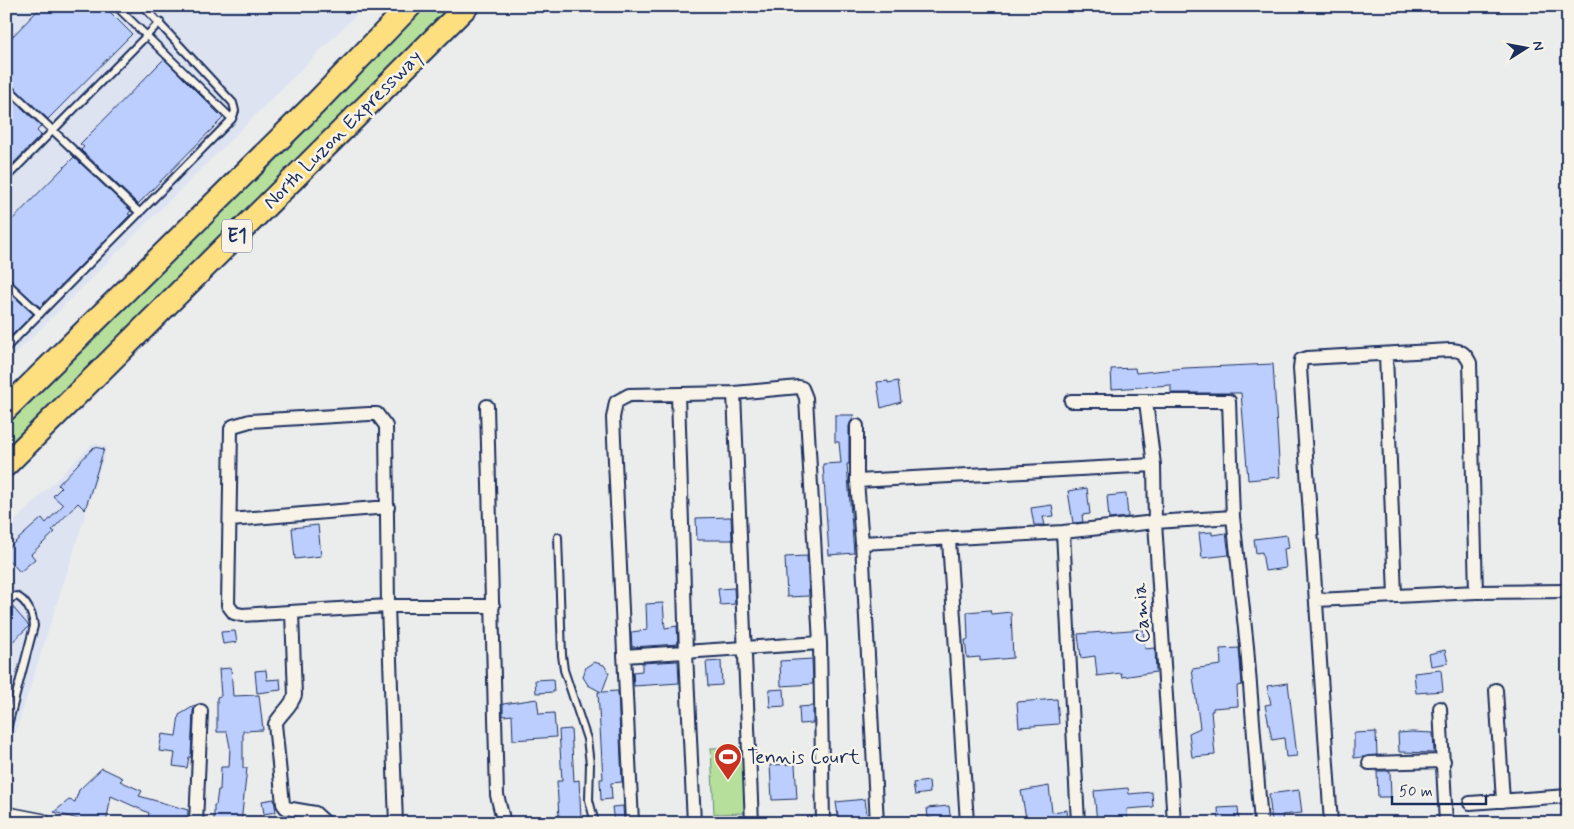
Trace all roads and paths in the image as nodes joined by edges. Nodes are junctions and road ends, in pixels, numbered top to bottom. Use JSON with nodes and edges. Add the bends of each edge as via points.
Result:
{"nodes":[{"id":1,"x":10,"y":6,"type":"edge"},
{"id":2,"x":116,"y":6,"type":"edge"},
{"id":3,"x":143,"y":6,"type":"edge"},
{"id":4,"x":410,"y":6,"type":"edge"},
{"id":5,"x":467,"y":6,"type":"edge"},
{"id":6,"x":6,"y":11,"type":"edge"},
{"id":7,"x":160,"y":22,"type":"junction"},
{"id":8,"x":146,"y":36,"type":"junction"},
{"id":9,"x":6,"y":86,"type":"edge"},
{"id":10,"x":232,"y":119,"type":"junction"},
{"id":11,"x":53,"y":131,"type":"junction"},
{"id":12,"x":6,"y":178,"type":"edge"},
{"id":13,"x":140,"y":213,"type":"junction"},
{"id":14,"x":6,"y":282,"type":"edge"},
{"id":15,"x":40,"y":314,"type":"junction"},
{"id":16,"x":6,"y":348,"type":"edge"},
{"id":17,"x":1386,"y":354,"type":"junction"},
{"id":18,"x":734,"y":393,"type":"junction"},
{"id":19,"x":678,"y":395,"type":"junction"},
{"id":20,"x":1071,"y":401,"type":"dead end"},
{"id":21,"x":1146,"y":402,"type":"junction"},
{"id":22,"x":487,"y":406,"type":"dead end"},
{"id":23,"x":6,"y":410,"type":"edge"},
{"id":24,"x":857,"y":426,"type":"dead end"},
{"id":25,"x":6,"y":465,"type":"edge"},
{"id":26,"x":1154,"y":465,"type":"junction"},
{"id":27,"x":856,"y":481,"type":"junction"},
{"id":28,"x":388,"y":506,"type":"junction"},
{"id":29,"x":1233,"y":517,"type":"junction"},
{"id":30,"x":230,"y":520,"type":"junction"},
{"id":31,"x":1155,"y":522,"type":"junction"},
{"id":32,"x":1062,"y":532,"type":"junction"},
{"id":33,"x":558,"y":538,"type":"dead end"},
{"id":34,"x":949,"y":540,"type":"junction"},
{"id":35,"x":862,"y":543,"type":"junction"},
{"id":36,"x":1568,"y":591,"type":"edge"},
{"id":37,"x":1476,"y":592,"type":"junction"},
{"id":38,"x":1395,"y":596,"type":"junction"},
{"id":39,"x":6,"y":600,"type":"edge"},
{"id":40,"x":1317,"y":600,"type":"junction"},
{"id":41,"x":388,"y":606,"type":"junction"},
{"id":42,"x":493,"y":606,"type":"junction"},
{"id":43,"x":292,"y":614,"type":"junction"},
{"id":44,"x":820,"y":643,"type":"junction"},
{"id":45,"x":746,"y":648,"type":"junction"},
{"id":46,"x":686,"y":653,"type":"junction"},
{"id":47,"x":624,"y":656,"type":"junction"},
{"id":48,"x":1496,"y":690,"type":"dead end"},
{"id":49,"x":1440,"y":708,"type":"dead end"},
{"id":50,"x":201,"y":711,"type":"dead end"},
{"id":51,"x":6,"y":733,"type":"edge"},
{"id":52,"x":1444,"y":761,"type":"junction"},
{"id":53,"x":1369,"y":763,"type":"dead end"},
{"id":54,"x":1568,"y":796,"type":"edge"},
{"id":55,"x":1503,"y":801,"type":"junction"},
{"id":56,"x":1470,"y":803,"type":"dead end"},
{"id":57,"x":6,"y":816,"type":"edge"},
{"id":58,"x":42,"y":823,"type":"edge"},
{"id":59,"x":196,"y":823,"type":"edge"},
{"id":60,"x":326,"y":823,"type":"edge"},
{"id":61,"x":396,"y":823,"type":"edge"},
{"id":62,"x":504,"y":823,"type":"edge"},
{"id":63,"x":595,"y":823,"type":"edge"},
{"id":64,"x":632,"y":823,"type":"edge"},
{"id":65,"x":694,"y":823,"type":"edge"},
{"id":66,"x":752,"y":823,"type":"edge"},
{"id":67,"x":823,"y":823,"type":"edge"},
{"id":68,"x":877,"y":823,"type":"edge"},
{"id":69,"x":967,"y":823,"type":"edge"},
{"id":70,"x":1078,"y":823,"type":"edge"},
{"id":71,"x":1174,"y":823,"type":"edge"},
{"id":72,"x":1261,"y":823,"type":"edge"},
{"id":73,"x":1331,"y":823,"type":"edge"},
{"id":74,"x":1446,"y":823,"type":"edge"}],
"edges":[{"from":1,"to":6,"type":"lane"},
{"from":2,"to":8,"type":"lane"},
{"from":3,"to":7,"type":"lane"},
{"from":4,"to":23,"type":"highway","name":"North Luzon Expressway","number":"E1"},
{"from":5,"to":25,"type":"highway","name":"North Luzon Expressway","number":"E1"},
{"from":7,"to":8,"type":"lane"},
{"from":7,"to":10,"type":"lane","via":[[233,103]]},
{"from":8,"to":10,"type":"lane"},
{"from":8,"to":11,"type":"lane"},
{"from":9,"to":11,"type":"lane"},
{"from":10,"to":13,"type":"lane"},
{"from":11,"to":12,"type":"lane"},
{"from":11,"to":13,"type":"lane"},
{"from":13,"to":15,"type":"lane"},
{"from":14,"to":15,"type":"lane"},
{"from":15,"to":16,"type":"lane"},
{"from":17,"to":37,"type":"street","via":[[1460,350],[1470,363]]},
{"from":17,"to":38,"type":"street"},
{"from":17,"to":40,"type":"street","via":[[1302,360]]},
{"from":18,"to":19,"type":"street"},
{"from":18,"to":44,"type":"street","via":[[799,387],[804,392]]},
{"from":18,"to":45,"type":"street"},
{"from":19,"to":46,"type":"street"},
{"from":19,"to":47,"type":"street","via":[[629,396],[616,402],[614,407]]},
{"from":20,"to":21,"type":"street"},
{"from":21,"to":26,"type":"street","name":"Camia"},
{"from":21,"to":29,"type":"street","via":[[1229,401]]},
{"from":22,"to":42,"type":"street"},
{"from":24,"to":27,"type":"street"},
{"from":26,"to":27,"type":"street"},
{"from":26,"to":31,"type":"street","name":"Camia"},
{"from":27,"to":35,"type":"street"},
{"from":28,"to":30,"type":"street"},
{"from":28,"to":30,"type":"street","via":[[386,426],[377,414],[250,421],[231,429]]},
{"from":28,"to":41,"type":"street"},
{"from":29,"to":31,"type":"street"},
{"from":29,"to":72,"type":"street"},
{"from":30,"to":43,"type":"street","via":[[230,610],[242,615]]},
{"from":31,"to":32,"type":"street"},
{"from":31,"to":71,"type":"street","name":"Camia"},
{"from":32,"to":34,"type":"street"},
{"from":32,"to":70,"type":"street"},
{"from":33,"to":63,"type":"lane","via":[[562,655],[587,739],[589,800]]},
{"from":34,"to":35,"type":"street"},
{"from":34,"to":69,"type":"street"},
{"from":35,"to":68,"type":"street"},
{"from":36,"to":37,"type":"street"},
{"from":37,"to":38,"type":"street"},
{"from":38,"to":40,"type":"street"},
{"from":39,"to":51,"type":"lane","via":[[16,596],[21,598],[33,616],[34,626]]},
{"from":40,"to":73,"type":"street"},
{"from":41,"to":42,"type":"street"},
{"from":41,"to":43,"type":"street"},
{"from":41,"to":61,"type":"street"},
{"from":42,"to":62,"type":"street","via":[[497,795]]},
{"from":43,"to":60,"type":"street","via":[[295,695],[275,724],[283,804],[286,808],[315,813]]},
{"from":44,"to":45,"type":"street"},
{"from":44,"to":67,"type":"street"},
{"from":45,"to":46,"type":"street"},
{"from":45,"to":66,"type":"street"},
{"from":46,"to":47,"type":"street"},
{"from":46,"to":65,"type":"street"},
{"from":47,"to":64,"type":"street"},
{"from":48,"to":55,"type":"street"},
{"from":49,"to":52,"type":"street"},
{"from":50,"to":59,"type":"street"},
{"from":52,"to":53,"type":"street"},
{"from":52,"to":74,"type":"street"},
{"from":54,"to":55,"type":"street"},
{"from":55,"to":56,"type":"street"},
{"from":57,"to":58,"type":"main road"}]}
